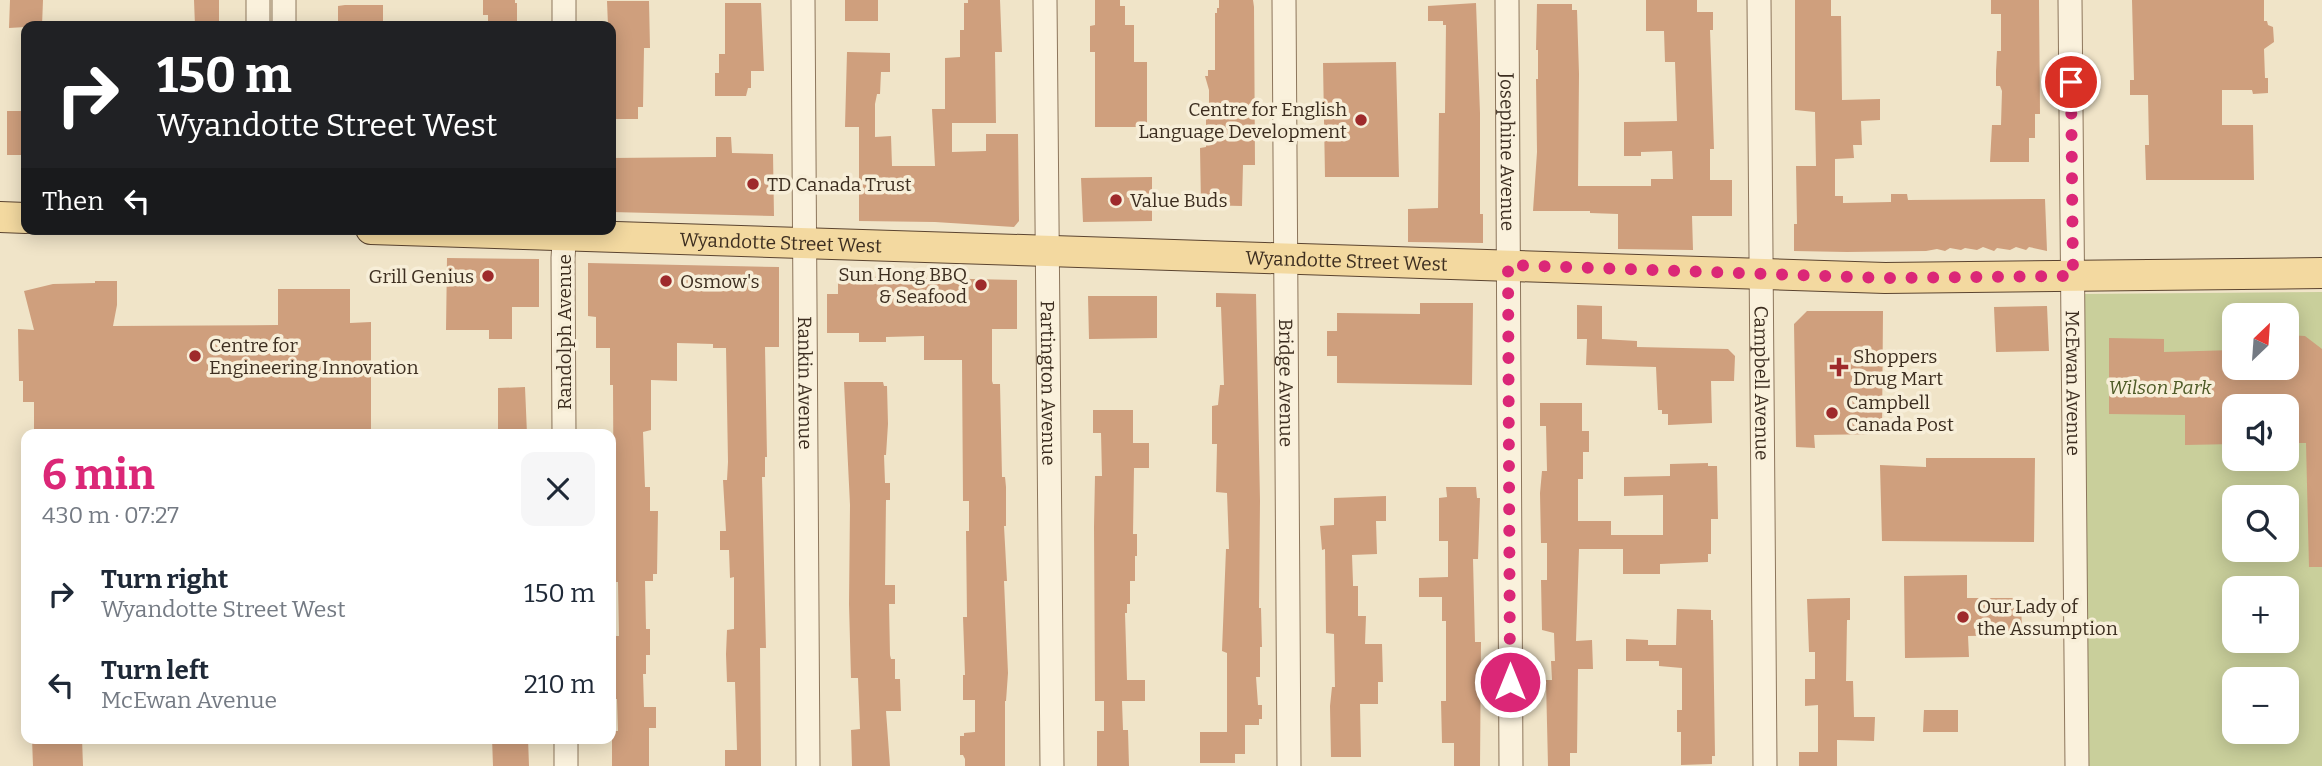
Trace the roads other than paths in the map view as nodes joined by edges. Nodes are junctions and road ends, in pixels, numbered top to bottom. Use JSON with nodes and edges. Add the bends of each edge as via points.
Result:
{"nodes":[{"id":1,"x":258,"y":0,"type":"edge"},
{"id":2,"x":284,"y":0,"type":"edge"},
{"id":3,"x":564,"y":0,"type":"edge"},
{"id":4,"x":803,"y":0,"type":"edge"},
{"id":5,"x":1045,"y":0,"type":"edge"},
{"id":6,"x":1284,"y":0,"type":"edge"},
{"id":7,"x":1507,"y":0,"type":"edge"},
{"id":8,"x":1759,"y":0,"type":"edge"},
{"id":9,"x":2070,"y":0,"type":"edge"},
{"id":10,"x":258,"y":21,"type":"edge"},
{"id":11,"x":284,"y":21,"type":"edge"},
{"id":12,"x":564,"y":21,"type":"edge"},
{"id":13,"x":0,"y":217,"type":"edge"},
{"id":14,"x":21,"y":218,"type":"edge"},
{"id":15,"x":616,"y":234,"type":"edge"},
{"id":16,"x":565,"y":235,"type":"edge"},
{"id":17,"x":805,"y":243,"type":"junction"},
{"id":18,"x":1047,"y":251,"type":"junction"},
{"id":19,"x":1285,"y":258,"type":"junction"},
{"id":20,"x":1508,"y":265,"type":"junction"},
{"id":21,"x":2322,"y":273,"type":"edge"},
{"id":22,"x":1762,"y":274,"type":"junction"},
{"id":23,"x":2073,"y":276,"type":"junction"},
{"id":24,"x":564,"y":429,"type":"edge"},
{"id":25,"x":566,"y":744,"type":"edge"},
{"id":26,"x":566,"y":766,"type":"edge"},
{"id":27,"x":808,"y":766,"type":"edge"},
{"id":28,"x":1052,"y":766,"type":"edge"},
{"id":29,"x":1289,"y":766,"type":"edge"},
{"id":30,"x":1511,"y":766,"type":"edge"},
{"id":31,"x":1765,"y":766,"type":"edge"},
{"id":32,"x":2077,"y":766,"type":"edge"}],
"edges":[{"from":1,"to":10,"type":"street"},
{"from":2,"to":11,"type":"street"},
{"from":3,"to":12,"type":"street"},
{"from":4,"to":17,"type":"street","name":"Rankin Avenue"},
{"from":5,"to":18,"type":"street","name":"Partington Avenue"},
{"from":6,"to":19,"type":"street","name":"Bridge Avenue"},
{"from":7,"to":20,"type":"street","name":"Josephine Avenue"},
{"from":8,"to":22,"type":"street","name":"Campbell Avenue"},
{"from":9,"to":23,"type":"street","name":"McEwan Avenue"},
{"from":13,"to":14,"type":"main road"},
{"from":15,"to":17,"type":"main road","name":"Wyandotte Street West"},
{"from":16,"to":24,"type":"street","name":"Randolph Avenue"},
{"from":17,"to":18,"type":"main road","name":"Wyandotte Street West"},
{"from":17,"to":27,"type":"street","name":"Rankin Avenue"},
{"from":18,"to":19,"type":"main road","name":"Wyandotte Street West"},
{"from":18,"to":28,"type":"street","name":"Partington Avenue"},
{"from":19,"to":20,"type":"main road","name":"Wyandotte Street West"},
{"from":19,"to":29,"type":"street","name":"Bridge Avenue"},
{"from":20,"to":22,"type":"main road","name":"Wyandotte Street West"},
{"from":20,"to":30,"type":"street","name":"Josephine Avenue"},
{"from":21,"to":23,"type":"main road","name":"Wyandotte Street West"},
{"from":22,"to":23,"type":"main road","name":"Wyandotte Street West"},
{"from":22,"to":31,"type":"street","name":"Campbell Avenue"},
{"from":23,"to":32,"type":"street","name":"McEwan Avenue"},
{"from":25,"to":26,"type":"street"}]}
